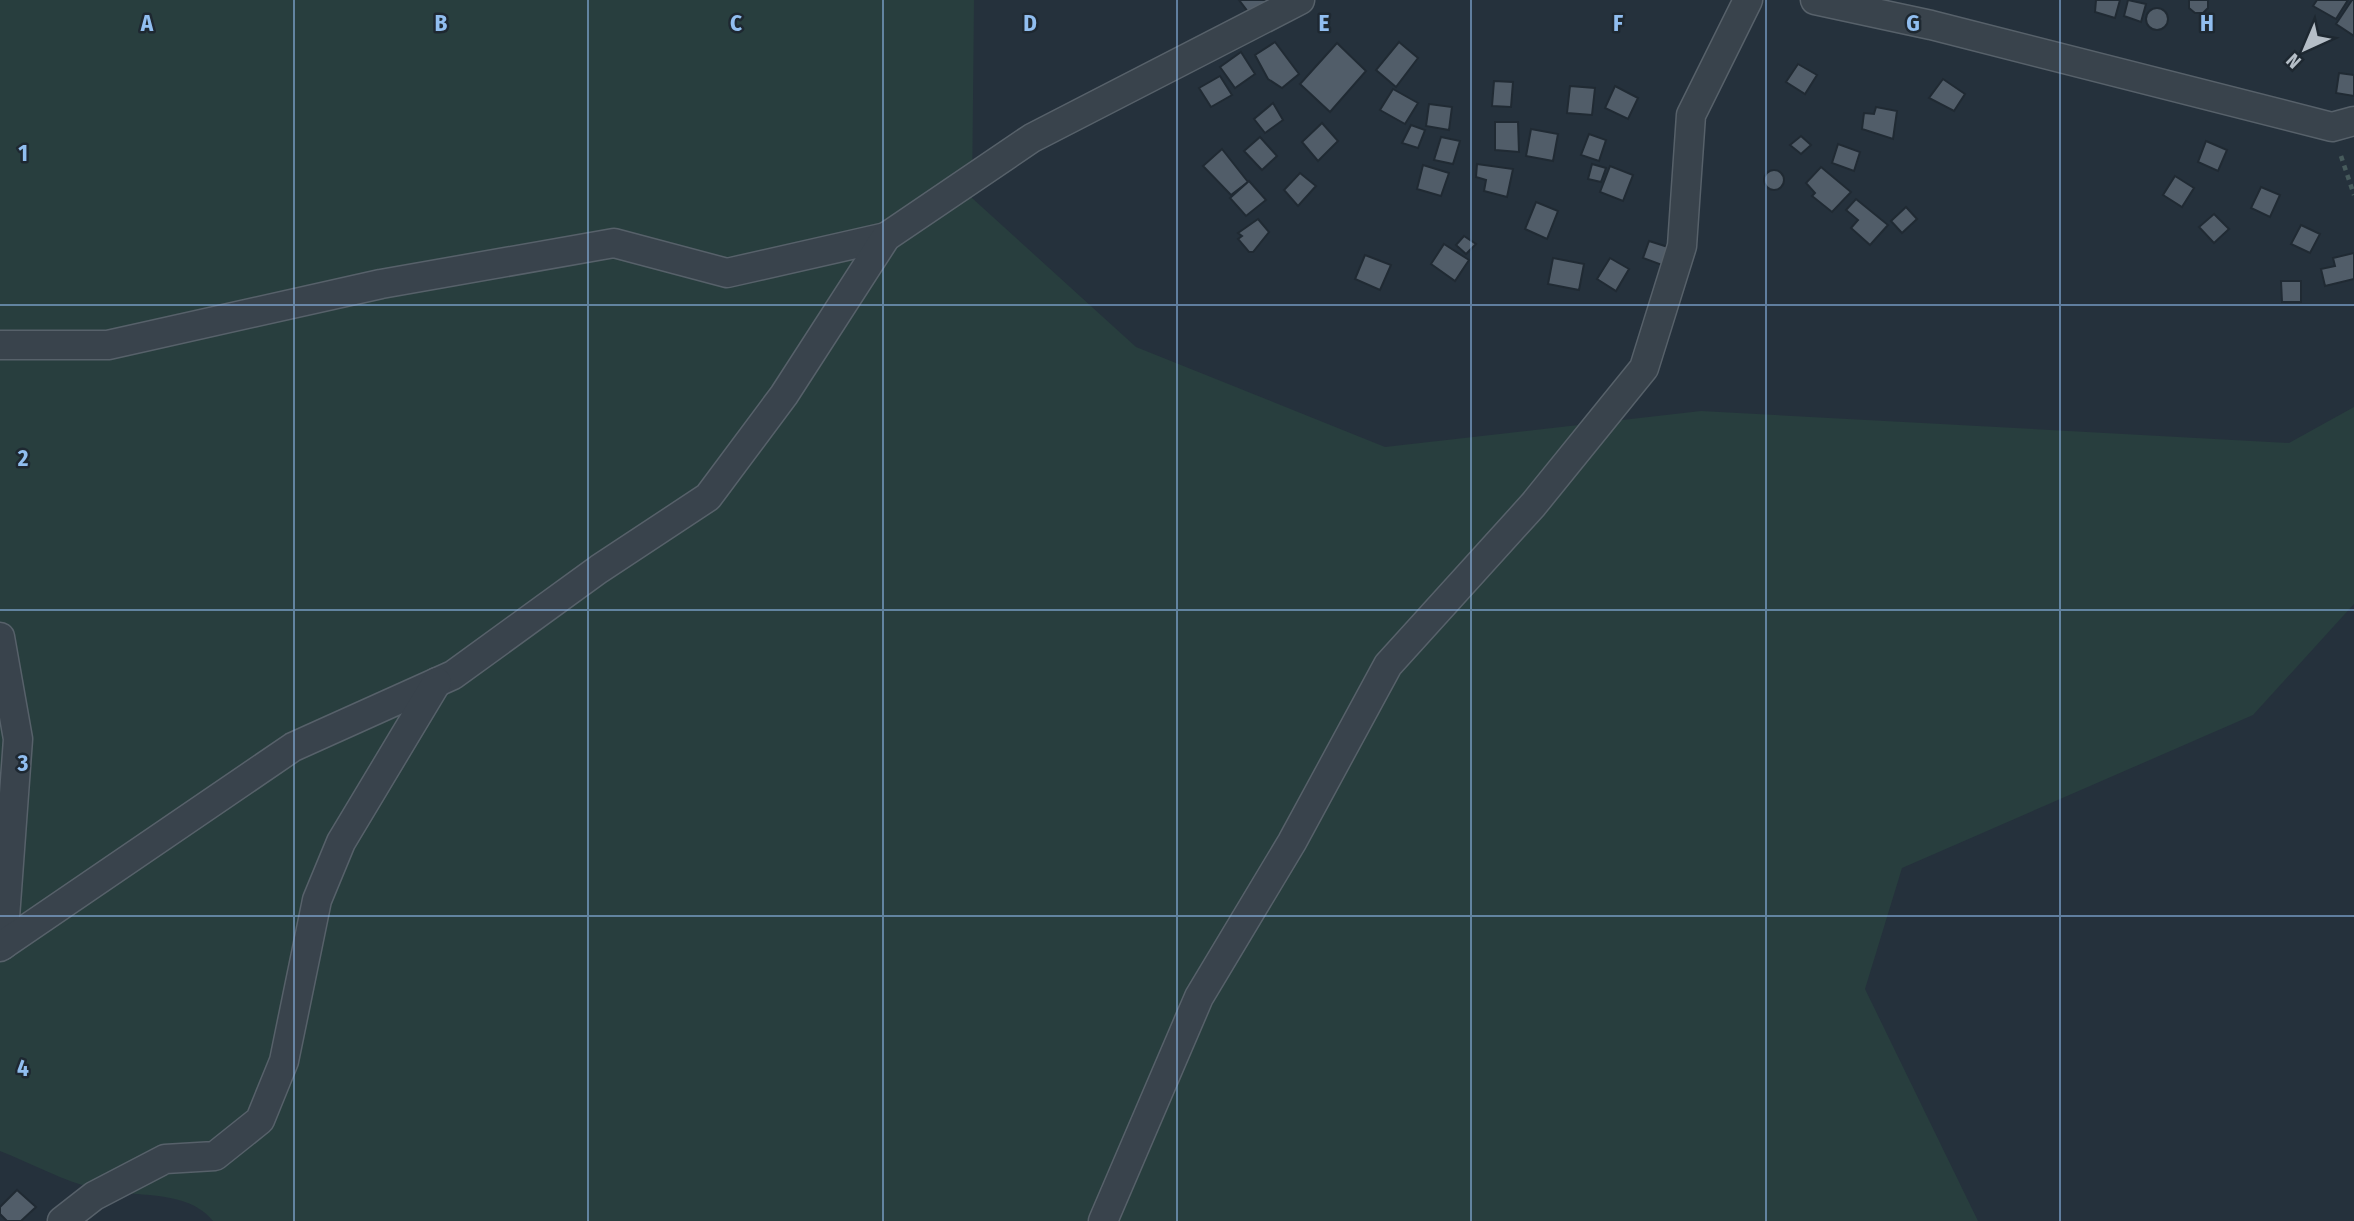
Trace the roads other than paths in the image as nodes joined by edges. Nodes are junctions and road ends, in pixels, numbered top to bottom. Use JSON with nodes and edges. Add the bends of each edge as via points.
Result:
{"nodes":[{"id":1,"x":1300,"y":0,"type":"edge"},
{"id":2,"x":1748,"y":0,"type":"edge"},
{"id":3,"x":1815,"y":0,"type":"edge"},
{"id":4,"x":2354,"y":121,"type":"edge"},
{"id":5,"x":886,"y":237,"type":"junction"},
{"id":6,"x":0,"y":345,"type":"edge"},
{"id":7,"x":0,"y":637,"type":"edge"},
{"id":8,"x":437,"y":682,"type":"junction"},
{"id":9,"x":1,"y":946,"type":"edge"},
{"id":10,"x":61,"y":1221,"type":"edge"},
{"id":11,"x":1102,"y":1221,"type":"edge"}],
"edges":[{"from":1,"to":5,"type":"street","via":[[1032,138]]},
{"from":2,"to":11,"type":"street","via":[[1691,115],[1682,246],[1644,368],[1533,505],[1388,665],[1292,842],[1199,997]]},
{"from":3,"to":4,"type":"street","via":[[2332,127]]},
{"from":5,"to":6,"type":"street","via":[[727,273],[614,243],[381,284],[108,345]]},
{"from":5,"to":8,"type":"street","via":[[784,395],[708,497]]},
{"from":7,"to":9,"type":"street","via":[[18,738]]},
{"from":8,"to":9,"type":"street","via":[[293,747]]},
{"from":8,"to":10,"type":"street","via":[[341,842],[317,900],[284,1061],[260,1120],[215,1156],[165,1159],[94,1196]]}]}
